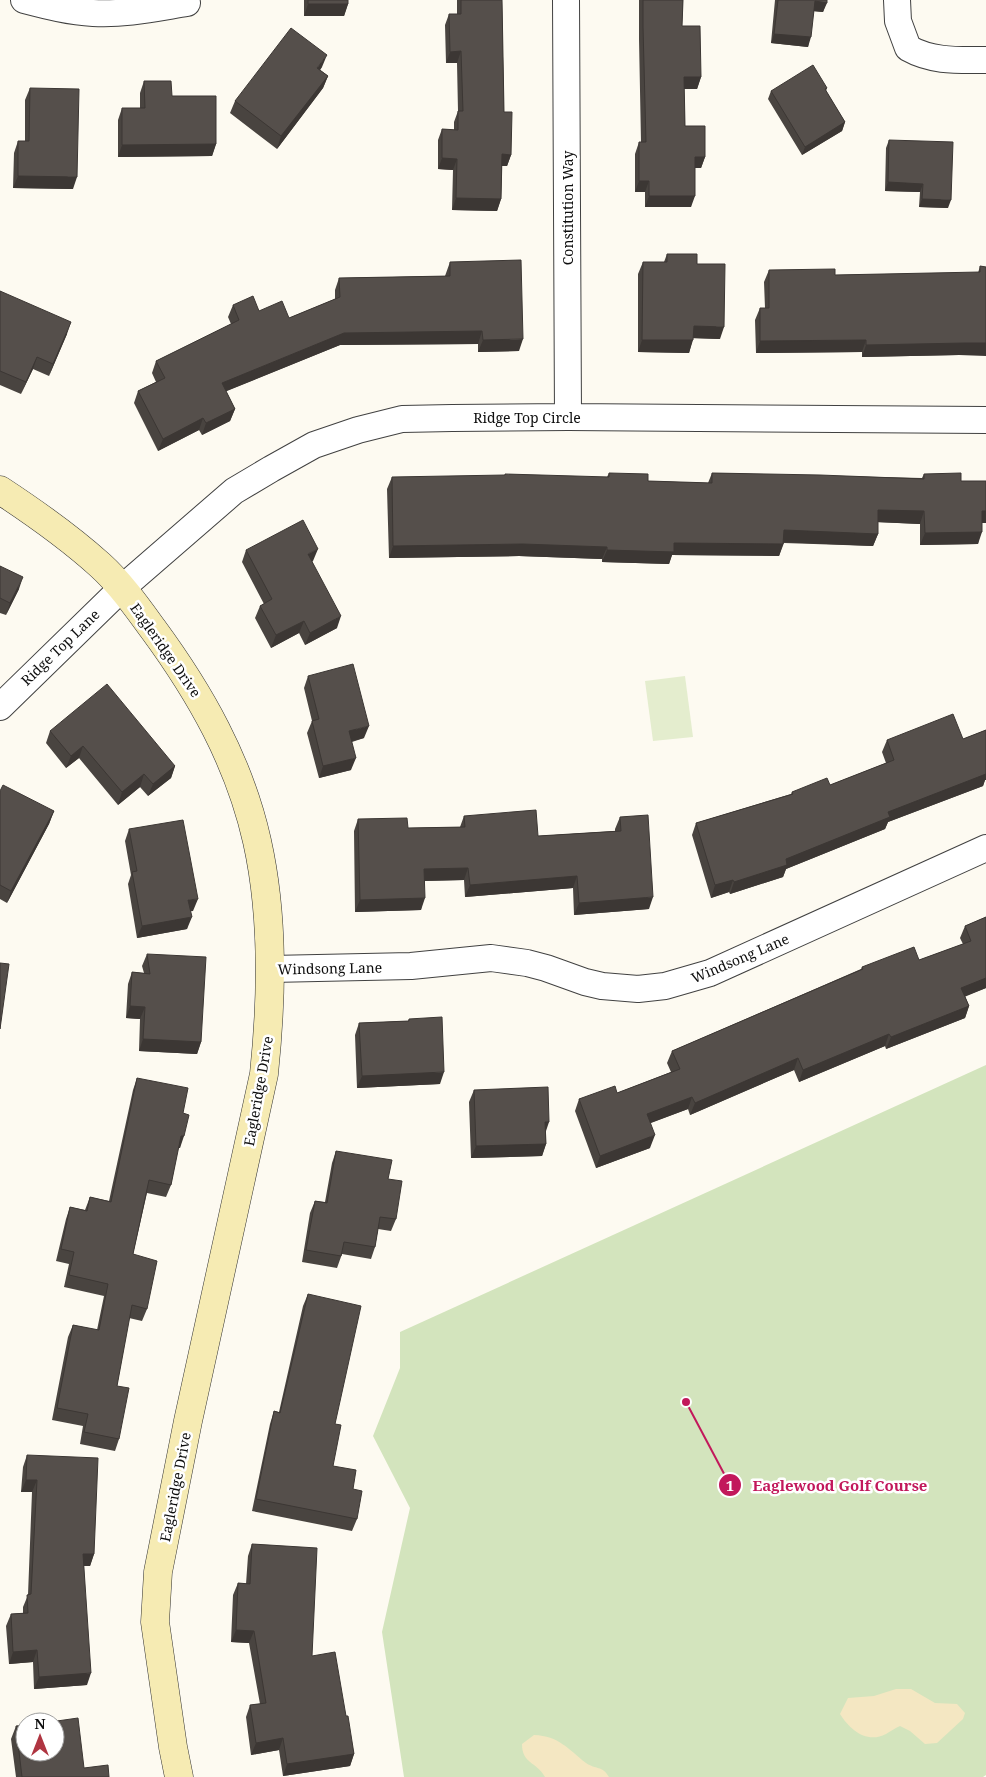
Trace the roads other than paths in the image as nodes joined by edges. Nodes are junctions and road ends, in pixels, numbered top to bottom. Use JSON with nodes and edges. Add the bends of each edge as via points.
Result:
{"nodes":[{"id":1,"x":24,"y":0,"type":"edge"},
{"id":2,"x":566,"y":0,"type":"edge"},
{"id":3,"x":897,"y":0,"type":"edge"},
{"id":4,"x":187,"y":3,"type":"dead end"},
{"id":5,"x":986,"y":60,"type":"edge"},
{"id":6,"x":568,"y":416,"type":"junction"},
{"id":7,"x":986,"y":420,"type":"edge"},
{"id":8,"x":0,"y":490,"type":"edge"},
{"id":9,"x":121,"y":589,"type":"junction"},
{"id":10,"x":0,"y":707,"type":"edge"},
{"id":11,"x":986,"y":848,"type":"edge"},
{"id":12,"x":271,"y":969,"type":"junction"},
{"id":13,"x":179,"y":1777,"type":"edge"}],
"edges":[{"from":1,"to":4,"type":"street","via":[[71,12],[95,13]]},
{"from":2,"to":6,"type":"street","name":"Constitution Way"},
{"from":3,"to":5,"type":"street","via":[[898,22],[908,48],[933,58]]},
{"from":6,"to":7,"type":"street","name":"Ridge Top Circle"},
{"from":6,"to":9,"type":"street","name":"Ridge Top Circle","via":[[402,419],[314,446],[234,492]]},
{"from":8,"to":9,"type":"main road","name":"Eagleridge Drive","via":[[78,547]]},
{"from":9,"to":10,"type":"street","name":"Ridge Top Lane"},
{"from":9,"to":12,"type":"main road","name":"Eagleridge Drive","via":[[182,669],[214,722],[238,778],[257,841]]},
{"from":11,"to":12,"type":"street","name":"Windsong Lane","via":[[710,973],[664,986],[638,989],[602,986],[527,963],[491,958],[410,966]]},
{"from":12,"to":13,"type":"main road","name":"Eagleridge Drive","via":[[264,1074],[158,1572],[156,1622]]}]}
